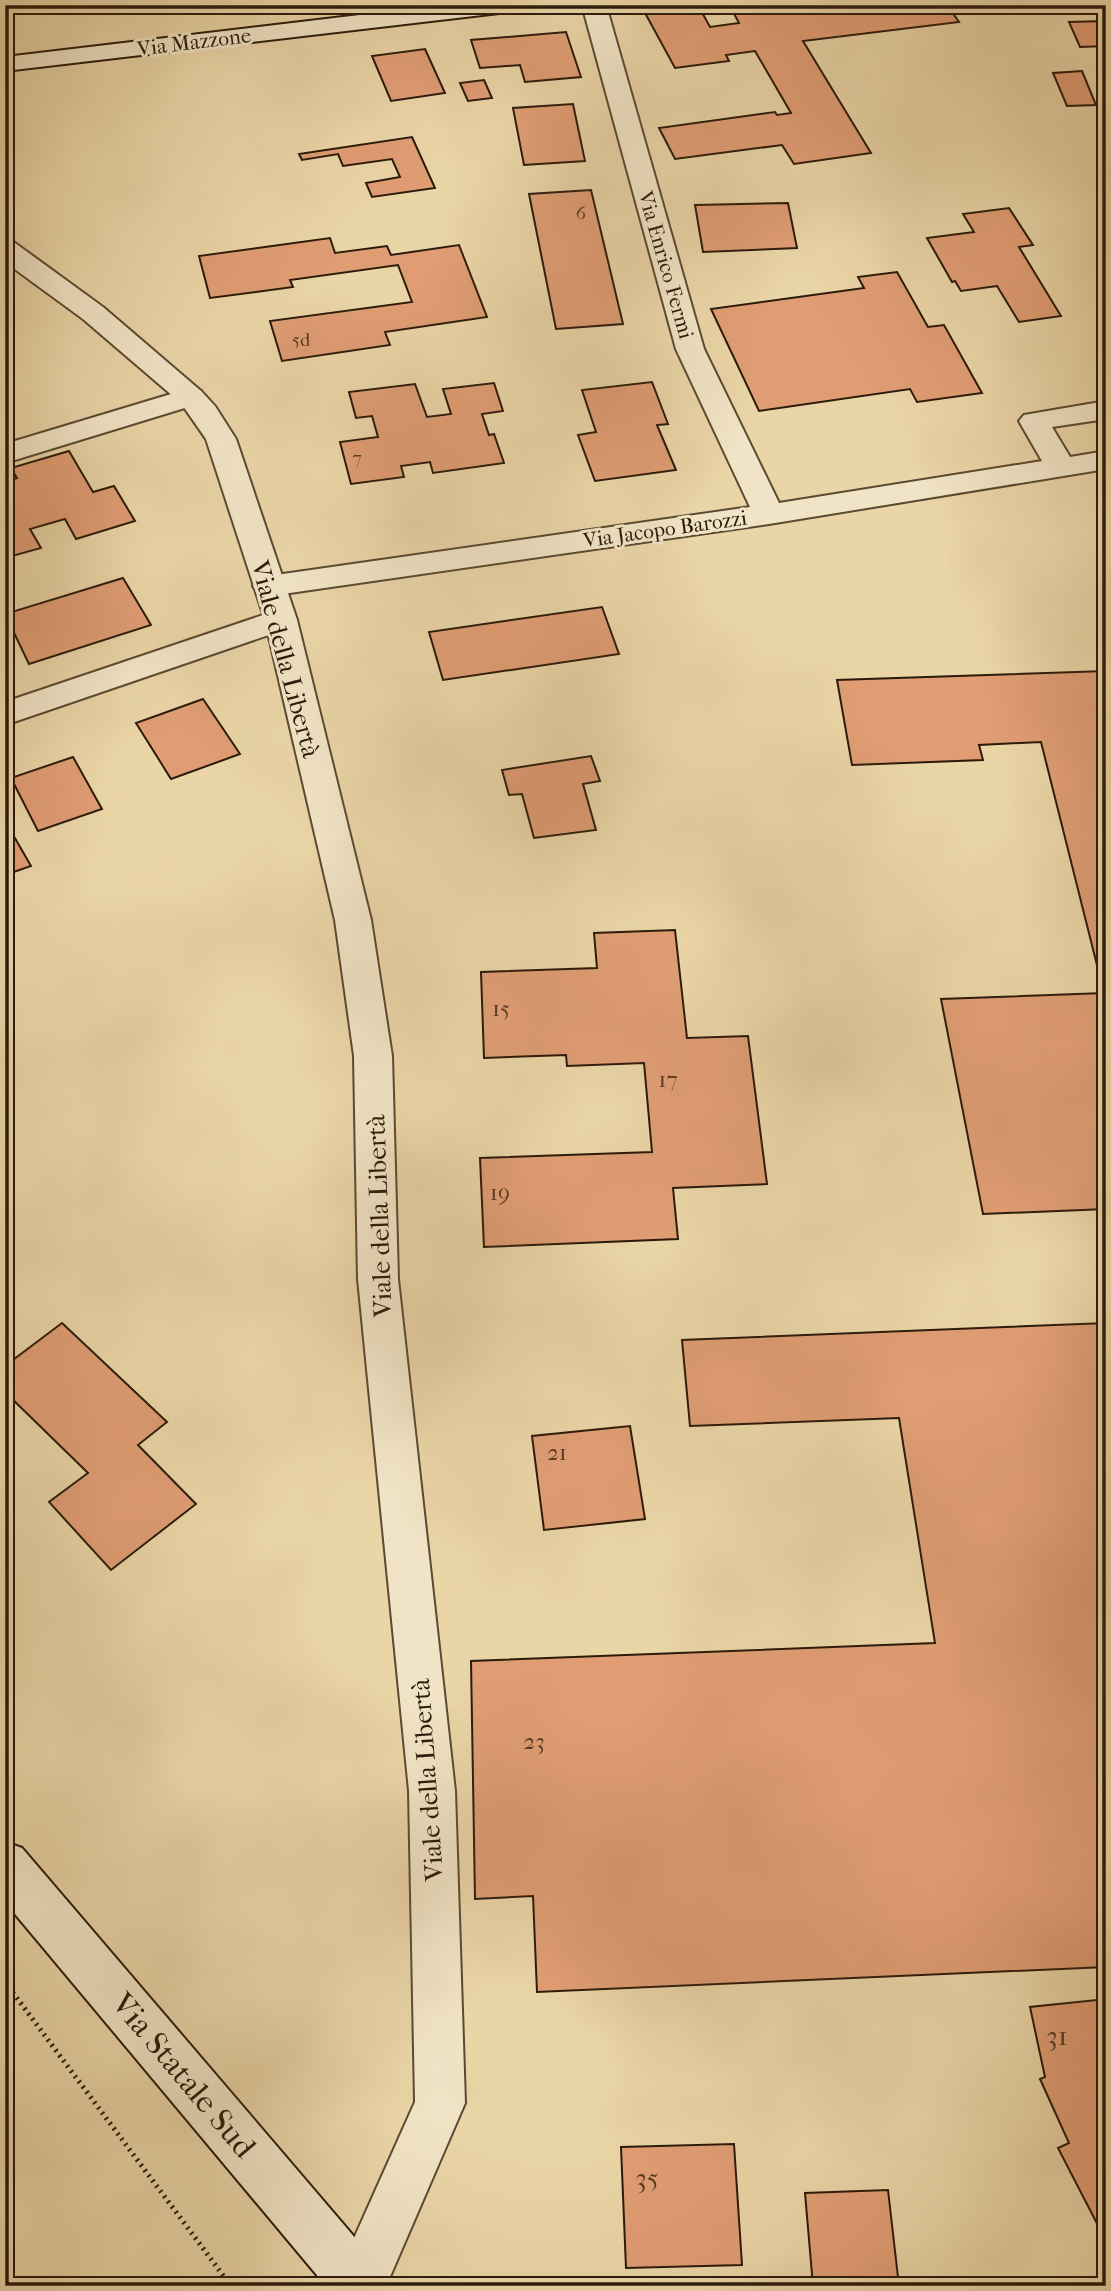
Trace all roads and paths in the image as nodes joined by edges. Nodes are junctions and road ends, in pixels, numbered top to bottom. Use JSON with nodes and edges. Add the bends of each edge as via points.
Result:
{"nodes":[{"id":1,"x":508,"y":5,"type":"edge"},
{"id":2,"x":594,"y":5,"type":"edge"},
{"id":3,"x":5,"y":64,"type":"edge"},
{"id":4,"x":5,"y":248,"type":"edge"},
{"id":5,"x":191,"y":397,"type":"junction"},
{"id":6,"x":1106,"y":410,"type":"edge"},
{"id":7,"x":1067,"y":416,"type":"junction"},
{"id":8,"x":5,"y":454,"type":"edge"},
{"id":9,"x":1100,"y":461,"type":"edge"},
{"id":10,"x":1061,"y":467,"type":"junction"},
{"id":11,"x":769,"y":514,"type":"junction"},
{"id":12,"x":274,"y":603,"type":"junction"},
{"id":13,"x":5,"y":714,"type":"edge"},
{"id":14,"x":5,"y":1865,"type":"edge"},
{"id":15,"x":5,"y":1982,"type":"edge"},
{"id":16,"x":361,"y":2284,"type":"edge"},
{"id":17,"x":231,"y":2286,"type":"edge"}],
"edges":[{"from":1,"to":3,"type":"street","name":"Via Mazzone"},
{"from":2,"to":11,"type":"street","name":"Via Enrico Fermi","via":[[690,349]]},
{"from":4,"to":5,"type":"street","name":"Viale della Libertà","via":[[93,313]]},
{"from":5,"to":8,"type":"street"},
{"from":5,"to":12,"type":"street","name":"Viale della Libertà","via":[[221,439]]},
{"from":6,"to":7,"type":"street"},
{"from":7,"to":9,"type":"street","name":"Via Jacopo Barozzi"},
{"from":7,"to":10,"type":"street","via":[[1034,421]]},
{"from":9,"to":10,"type":"street","name":"Via Jacopo Barozzi"},
{"from":10,"to":11,"type":"street","name":"Via Jacopo Barozzi"},
{"from":11,"to":12,"type":"street","name":"Via Jacopo Barozzi"},
{"from":12,"to":13,"type":"street","name":"Via Jacopo Barozzi"},
{"from":12,"to":16,"type":"street","name":"Viale della Libertà","via":[[353,920],[373,1056],[378,1279],[432,1791],[440,2104]]},
{"from":14,"to":16,"type":"street","name":"Via Statale Sud"},
{"from":15,"to":17,"type":"path"}]}
